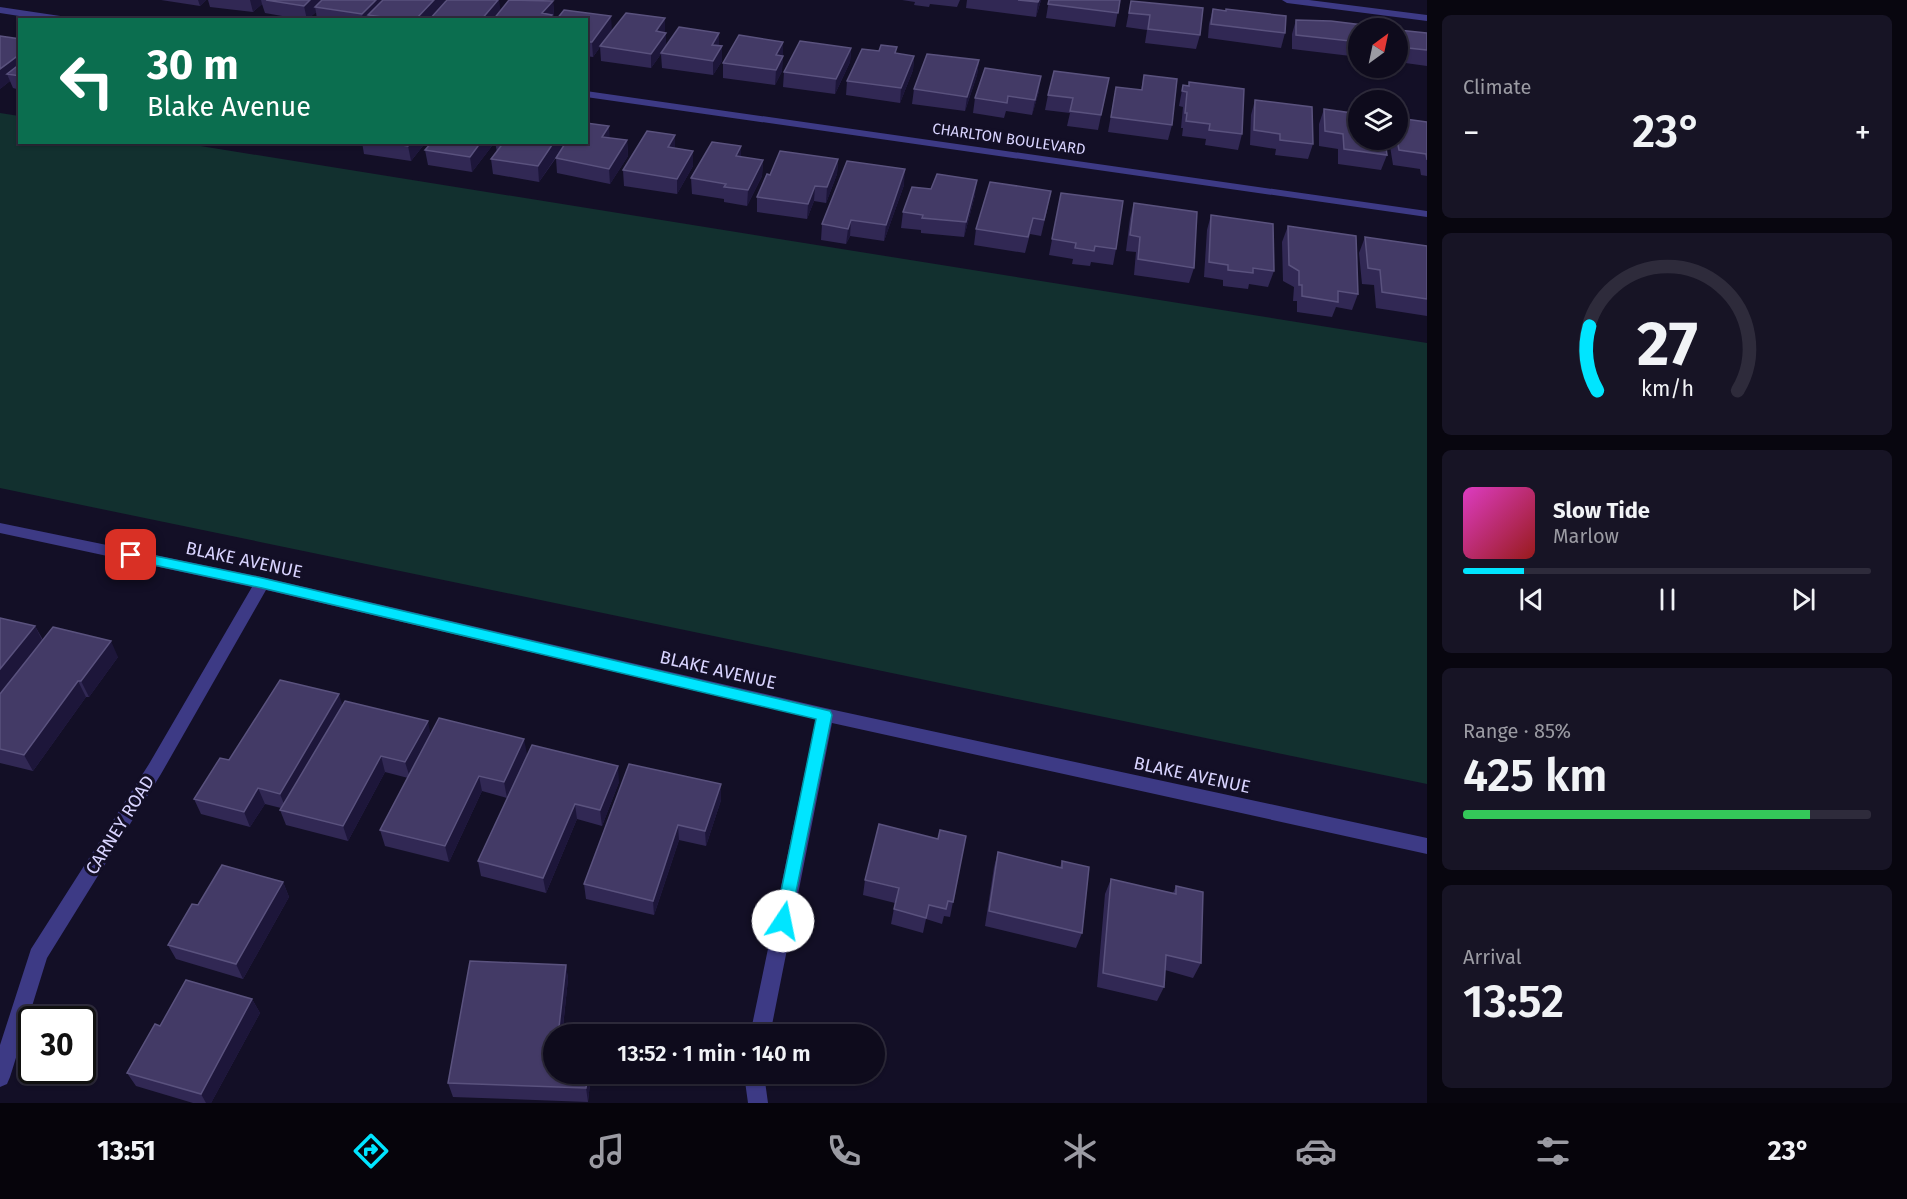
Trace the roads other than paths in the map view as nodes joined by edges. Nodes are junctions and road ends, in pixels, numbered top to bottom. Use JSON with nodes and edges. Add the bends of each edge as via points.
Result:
{"nodes":[{"id":1,"x":1287,"y":0,"type":"edge"},
{"id":2,"x":1333,"y":3,"type":"edge"},
{"id":3,"x":0,"y":10,"type":"edge"},
{"id":4,"x":54,"y":18,"type":"edge"},
{"id":5,"x":1427,"y":18,"type":"edge"},
{"id":6,"x":588,"y":94,"type":"edge"},
{"id":7,"x":1427,"y":214,"type":"edge"},
{"id":8,"x":0,"y":528,"type":"edge"},
{"id":9,"x":262,"y":583,"type":"junction"},
{"id":10,"x":825,"y":715,"type":"junction"},
{"id":11,"x":1427,"y":846,"type":"edge"},
{"id":12,"x":762,"y":1024,"type":"edge"},
{"id":13,"x":0,"y":1077,"type":"edge"},
{"id":14,"x":755,"y":1084,"type":"edge"},
{"id":15,"x":758,"y":1103,"type":"edge"}],
"edges":[{"from":1,"to":2,"type":"street"},
{"from":2,"to":5,"type":"street"},
{"from":3,"to":4,"type":"street"},
{"from":6,"to":7,"type":"street","name":"CHARLTON BOULEVARD"},
{"from":8,"to":9,"type":"street","name":"BLAKE AVENUE"},
{"from":9,"to":10,"type":"street","name":"BLAKE AVENUE"},
{"from":9,"to":13,"type":"street","name":"CARNEY ROAD","via":[[155,769],[38,955]]},
{"from":10,"to":11,"type":"street","name":"BLAKE AVENUE"},
{"from":10,"to":12,"type":"street"},
{"from":14,"to":15,"type":"street"}]}
